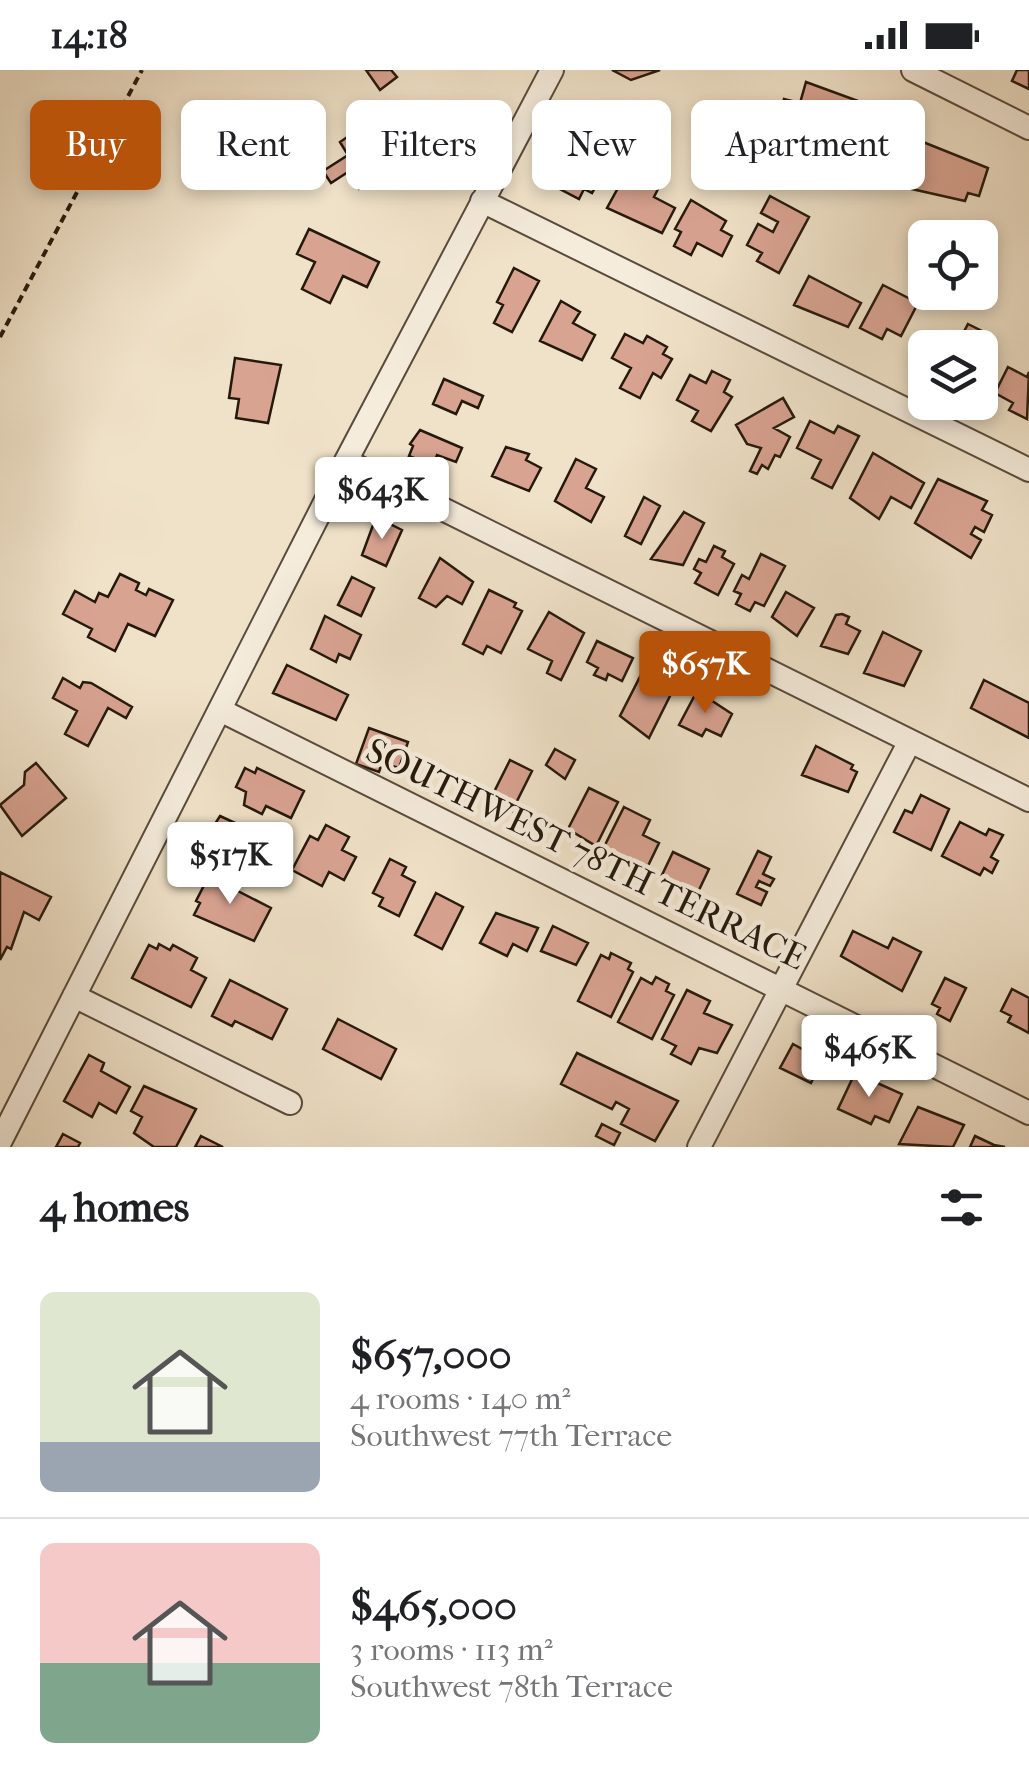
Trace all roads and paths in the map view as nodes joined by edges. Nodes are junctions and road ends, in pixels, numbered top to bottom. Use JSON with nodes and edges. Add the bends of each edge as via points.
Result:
{"nodes":[{"id":1,"x":142,"y":70,"type":"edge"},
{"id":2,"x":552,"y":70,"type":"edge"},
{"id":3,"x":914,"y":70,"type":"edge"},
{"id":4,"x":1029,"y":128,"type":"edge"},
{"id":5,"x":482,"y":201,"type":"junction"},
{"id":6,"x":0,"y":338,"type":"edge"},
{"id":7,"x":346,"y":461,"type":"junction"},
{"id":8,"x":1029,"y":470,"type":"edge"},
{"id":9,"x":220,"y":710,"type":"junction"},
{"id":10,"x":910,"y":741,"type":"junction"},
{"id":11,"x":1029,"y":800,"type":"edge"},
{"id":12,"x":781,"y":990,"type":"junction"},
{"id":13,"x":74,"y":996,"type":"junction"},
{"id":14,"x":290,"y":1103,"type":"dead end"},
{"id":15,"x":1029,"y":1113,"type":"edge"},
{"id":16,"x":0,"y":1142,"type":"edge"},
{"id":17,"x":699,"y":1147,"type":"edge"}],
"edges":[{"from":1,"to":6,"type":"path"},
{"from":2,"to":5,"type":"street"},
{"from":3,"to":4,"type":"street"},
{"from":5,"to":7,"type":"street"},
{"from":5,"to":8,"type":"street"},
{"from":7,"to":9,"type":"street"},
{"from":7,"to":10,"type":"street"},
{"from":9,"to":12,"type":"street","name":"SOUTHWEST 78TH TERRACE"},
{"from":9,"to":13,"type":"street"},
{"from":10,"to":11,"type":"street"},
{"from":10,"to":12,"type":"street"},
{"from":12,"to":15,"type":"street","name":"SOUTHWEST 78TH TERRACE"},
{"from":12,"to":17,"type":"street"},
{"from":13,"to":14,"type":"street"},
{"from":13,"to":16,"type":"street"}]}
